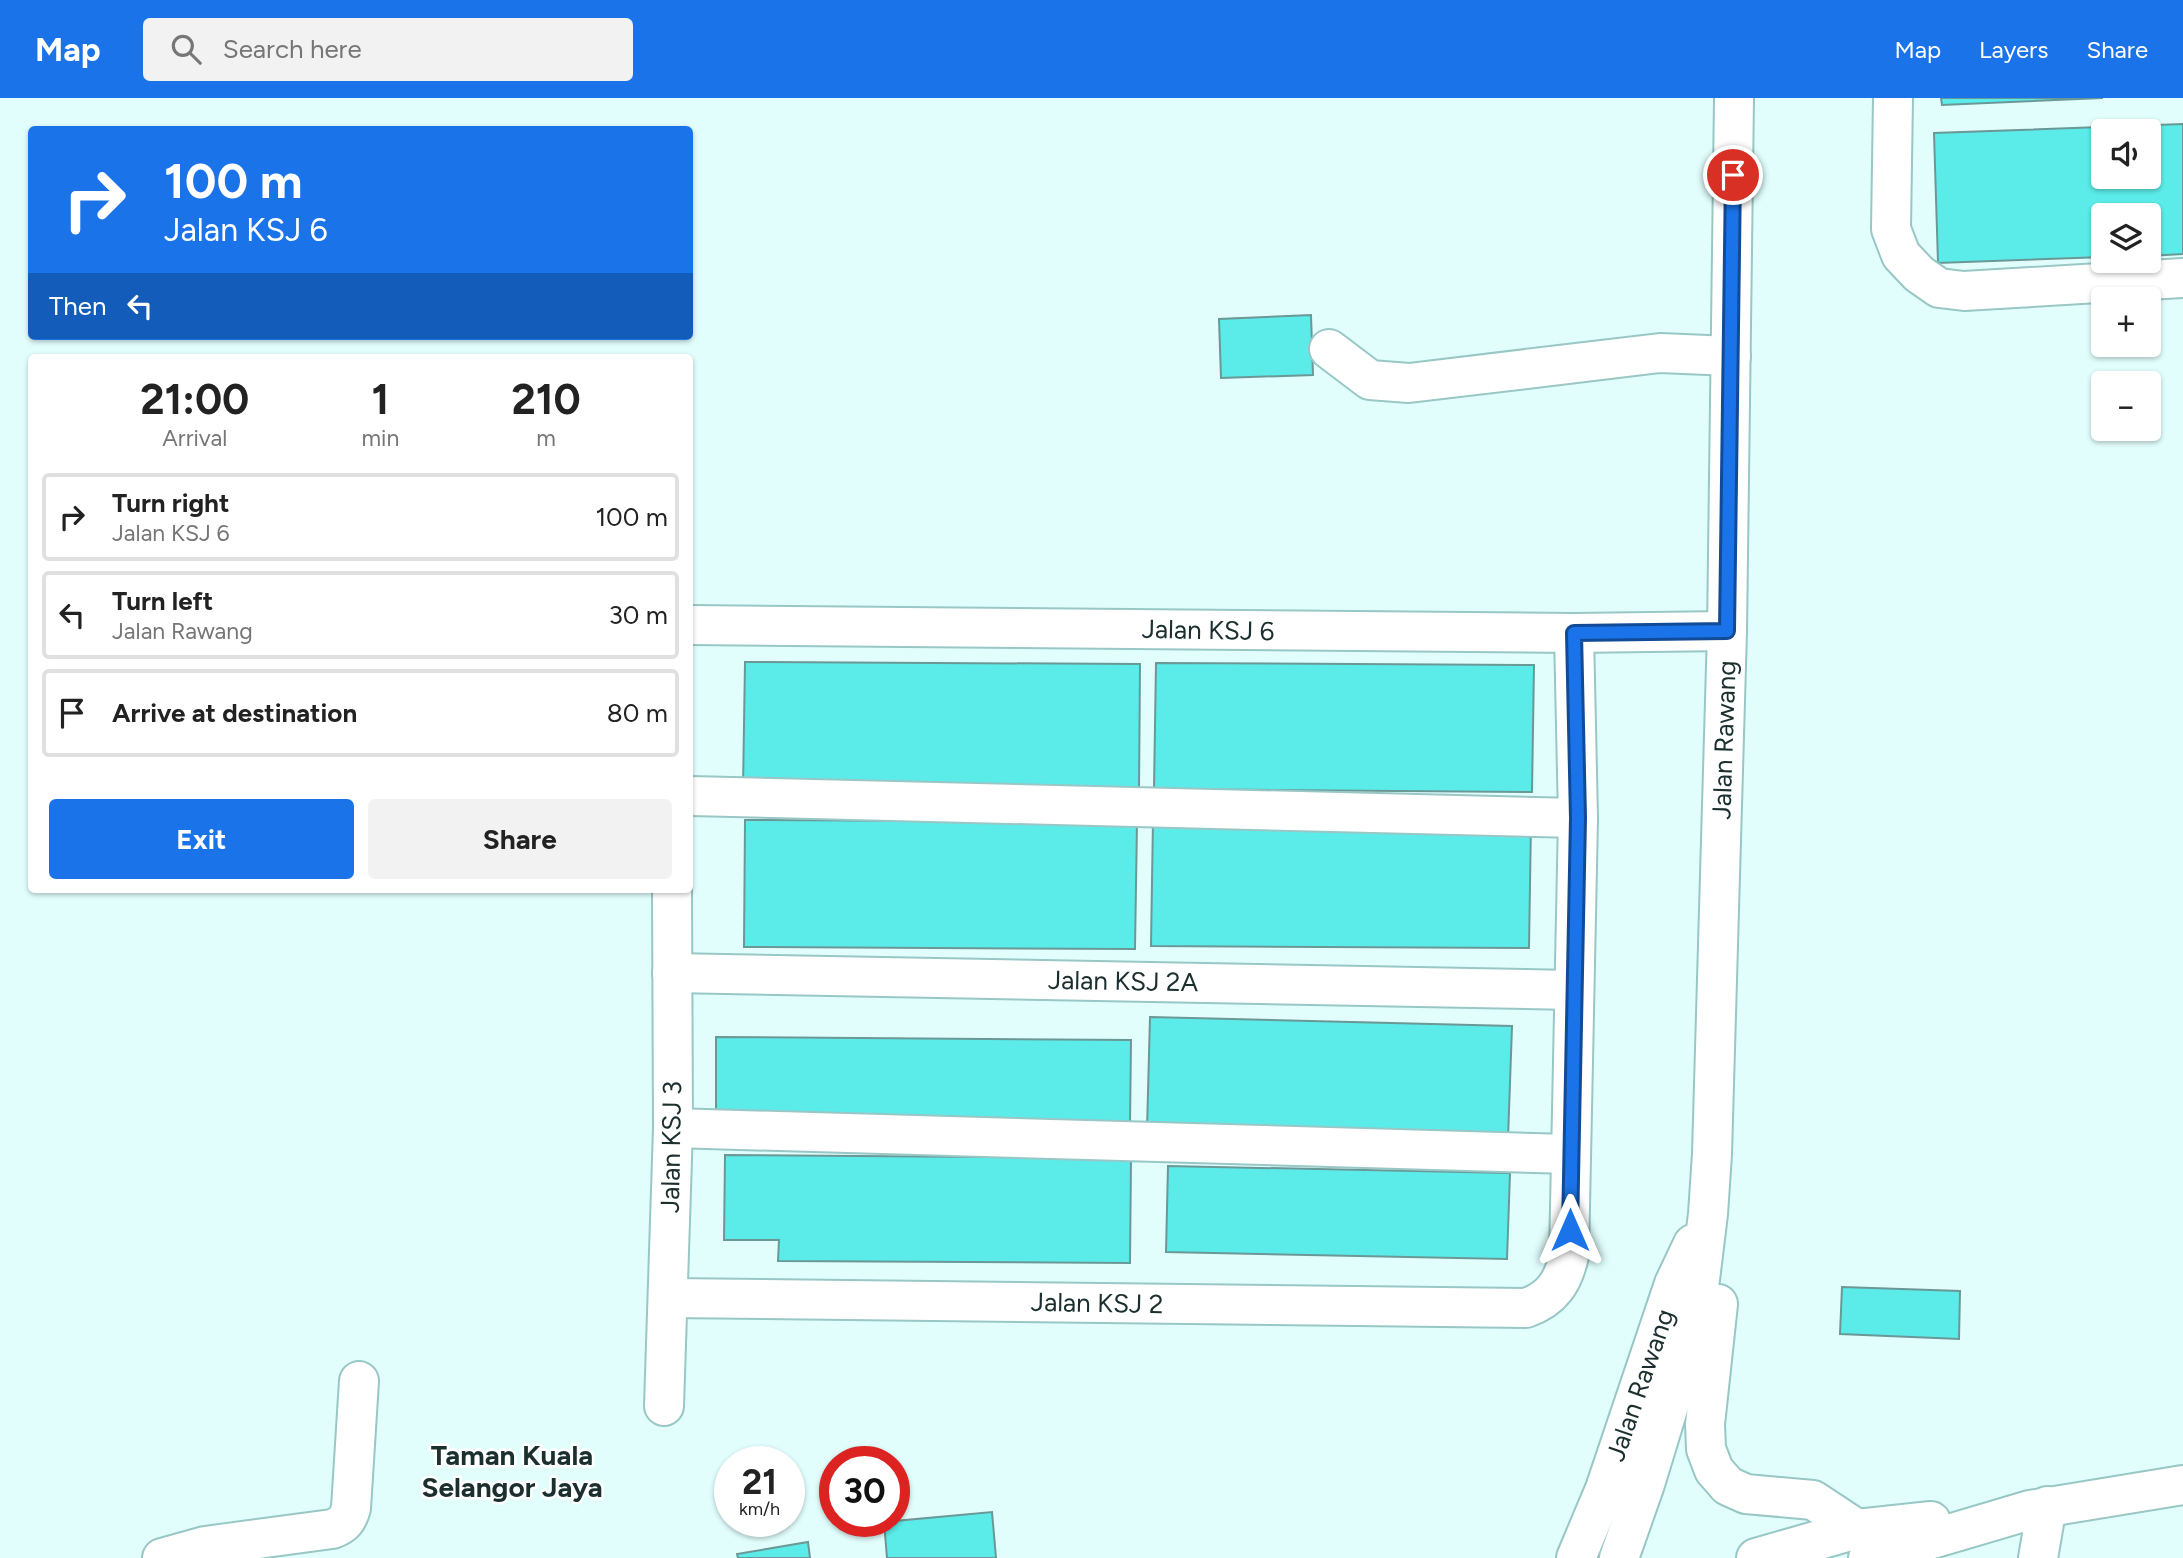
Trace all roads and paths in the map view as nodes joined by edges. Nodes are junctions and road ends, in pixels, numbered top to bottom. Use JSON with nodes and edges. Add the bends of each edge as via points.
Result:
{"nodes":[{"id":1,"x":1734,"y":98,"type":"edge"},
{"id":2,"x":1893,"y":98,"type":"edge"},
{"id":3,"x":2183,"y":278,"type":"edge"},
{"id":4,"x":1329,"y":349,"type":"dead end"},
{"id":5,"x":1731,"y":356,"type":"junction"},
{"id":6,"x":693,"y":625,"type":"edge"},
{"id":7,"x":1727,"y":631,"type":"junction"},
{"id":8,"x":1574,"y":633,"type":"junction"},
{"id":9,"x":693,"y":796,"type":"edge"},
{"id":10,"x":1578,"y":818,"type":"junction"},
{"id":11,"x":672,"y":893,"type":"edge"},
{"id":12,"x":671,"y":973,"type":"junction"},
{"id":13,"x":1574,"y":990,"type":"junction"},
{"id":14,"x":673,"y":1128,"type":"junction"},
{"id":15,"x":1570,"y":1154,"type":"junction"},
{"id":16,"x":1708,"y":1214,"type":"junction"},
{"id":17,"x":668,"y":1298,"type":"junction"},
{"id":18,"x":359,"y":1381,"type":"dead end"},
{"id":19,"x":664,"y":1406,"type":"dead end"},
{"id":20,"x":2183,"y":1485,"type":"edge"},
{"id":21,"x":2039,"y":1508,"type":"junction"},
{"id":22,"x":1870,"y":1550,"type":"edge"},
{"id":23,"x":162,"y":1558,"type":"edge"},
{"id":24,"x":1576,"y":1558,"type":"edge"},
{"id":25,"x":1619,"y":1558,"type":"edge"},
{"id":26,"x":1756,"y":1558,"type":"edge"},
{"id":27,"x":2038,"y":1558,"type":"edge"}],
"edges":[{"from":1,"to":5,"type":"street","name":"Jalan Rawang"},
{"from":2,"to":3,"type":"street","via":[[1891,229],[1901,256],[1939,288],[1964,291]]},
{"from":4,"to":5,"type":"street","via":[[1370,380],[1409,383],[1660,354]]},
{"from":5,"to":7,"type":"street","name":"Jalan Rawang"},
{"from":6,"to":8,"type":"street","name":"Jalan KSJ 6"},
{"from":7,"to":8,"type":"street","name":"Jalan KSJ 6"},
{"from":7,"to":16,"type":"street","name":"Jalan Rawang"},
{"from":8,"to":10,"type":"street"},
{"from":9,"to":10,"type":"street"},
{"from":10,"to":13,"type":"street"},
{"from":11,"to":12,"type":"street","name":"Jalan KSJ 3"},
{"from":12,"to":13,"type":"street","name":"Jalan KSJ 2A"},
{"from":12,"to":14,"type":"street","name":"Jalan KSJ 3"},
{"from":13,"to":15,"type":"street"},
{"from":14,"to":15,"type":"street"},
{"from":14,"to":17,"type":"street","name":"Jalan KSJ 3"},
{"from":15,"to":17,"type":"street","name":"Jalan KSJ 2","via":[[1565,1275],[1542,1302],[1526,1308]]},
{"from":16,"to":22,"type":"street","via":[[1723,1253],[1706,1424],[1706,1450],[1714,1470],[1728,1486],[1746,1494],[1813,1500]]},
{"from":16,"to":24,"type":"street","name":"Jalan Rawang","via":[[1674,1284],[1605,1489]]},
{"from":16,"to":25,"type":"street","name":"Jalan Rawang","via":[[1695,1320]]},
{"from":17,"to":19,"type":"street","name":"Jalan KSJ 3"},
{"from":18,"to":23,"type":"street","via":[[351,1508],[342,1525],[205,1546]]},
{"from":20,"to":21,"type":"street"},
{"from":21,"to":22,"type":"street"},
{"from":21,"to":27,"type":"street"},
{"from":22,"to":26,"type":"street"}]}
